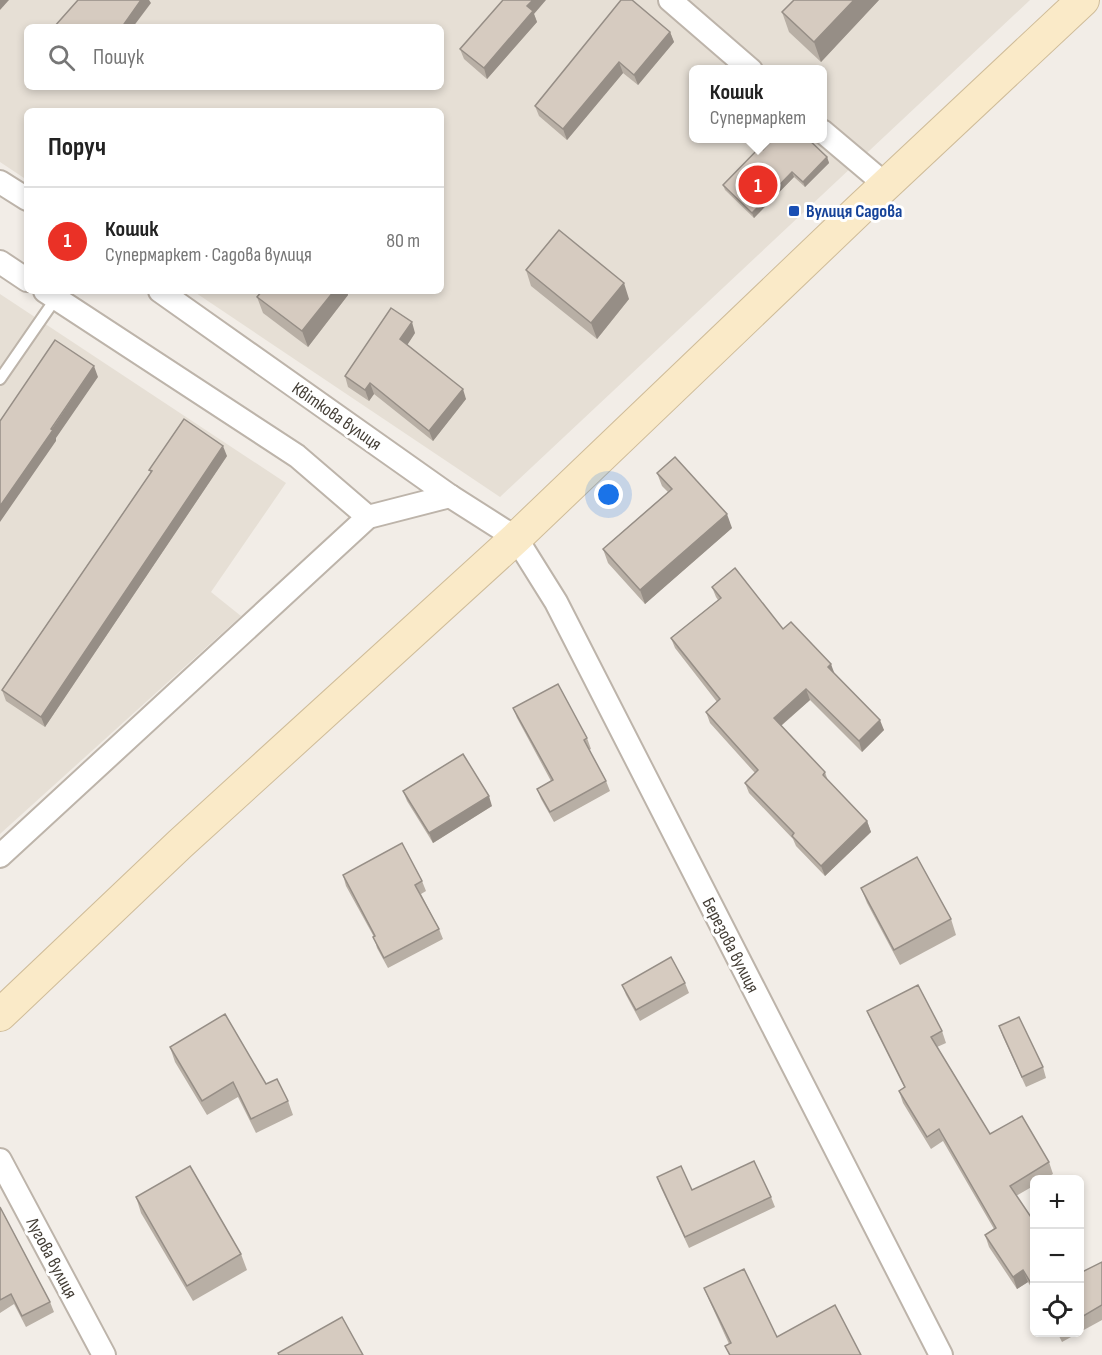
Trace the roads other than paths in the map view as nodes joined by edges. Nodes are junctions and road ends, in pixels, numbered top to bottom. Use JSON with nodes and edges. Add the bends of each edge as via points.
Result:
{"nodes":[{"id":1,"x":670,"y":0,"type":"edge"},
{"id":2,"x":1083,"y":0,"type":"edge"},
{"id":3,"x":746,"y":65,"type":"edge"},
{"id":4,"x":827,"y":135,"type":"edge"},
{"id":5,"x":0,"y":182,"type":"edge"},
{"id":6,"x":886,"y":185,"type":"junction"},
{"id":7,"x":24,"y":197,"type":"edge"},
{"id":8,"x":0,"y":262,"type":"edge"},
{"id":9,"x":24,"y":278,"type":"edge"},
{"id":10,"x":164,"y":294,"type":"edge"},
{"id":11,"x":50,"y":295,"type":"edge"},
{"id":12,"x":0,"y":379,"type":"edge"},
{"id":13,"x":450,"y":496,"type":"junction"},
{"id":14,"x":368,"y":517,"type":"junction"},
{"id":15,"x":516,"y":538,"type":"junction"},
{"id":16,"x":0,"y":856,"type":"edge"},
{"id":17,"x":0,"y":1015,"type":"edge"},
{"id":18,"x":0,"y":1160,"type":"edge"},
{"id":19,"x":104,"y":1355,"type":"edge"},
{"id":20,"x":941,"y":1355,"type":"edge"}],
"edges":[{"from":1,"to":3,"type":"street"},
{"from":2,"to":6,"type":"street"},
{"from":4,"to":6,"type":"street"},
{"from":5,"to":7,"type":"street"},
{"from":6,"to":15,"type":"street"},
{"from":8,"to":9,"type":"street"},
{"from":10,"to":13,"type":"street","name":"Квіткова вулиця"},
{"from":11,"to":12,"type":"lane"},
{"from":11,"to":14,"type":"street","via":[[297,456]]},
{"from":13,"to":14,"type":"street"},
{"from":13,"to":15,"type":"street","name":"Квіткова вулиця"},
{"from":14,"to":16,"type":"street"},
{"from":15,"to":17,"type":"street","via":[[180,844]]},
{"from":15,"to":20,"type":"street","name":"Березова вулиця","via":[[556,602]]},
{"from":18,"to":19,"type":"street","name":"Лугова вулиця"}]}
